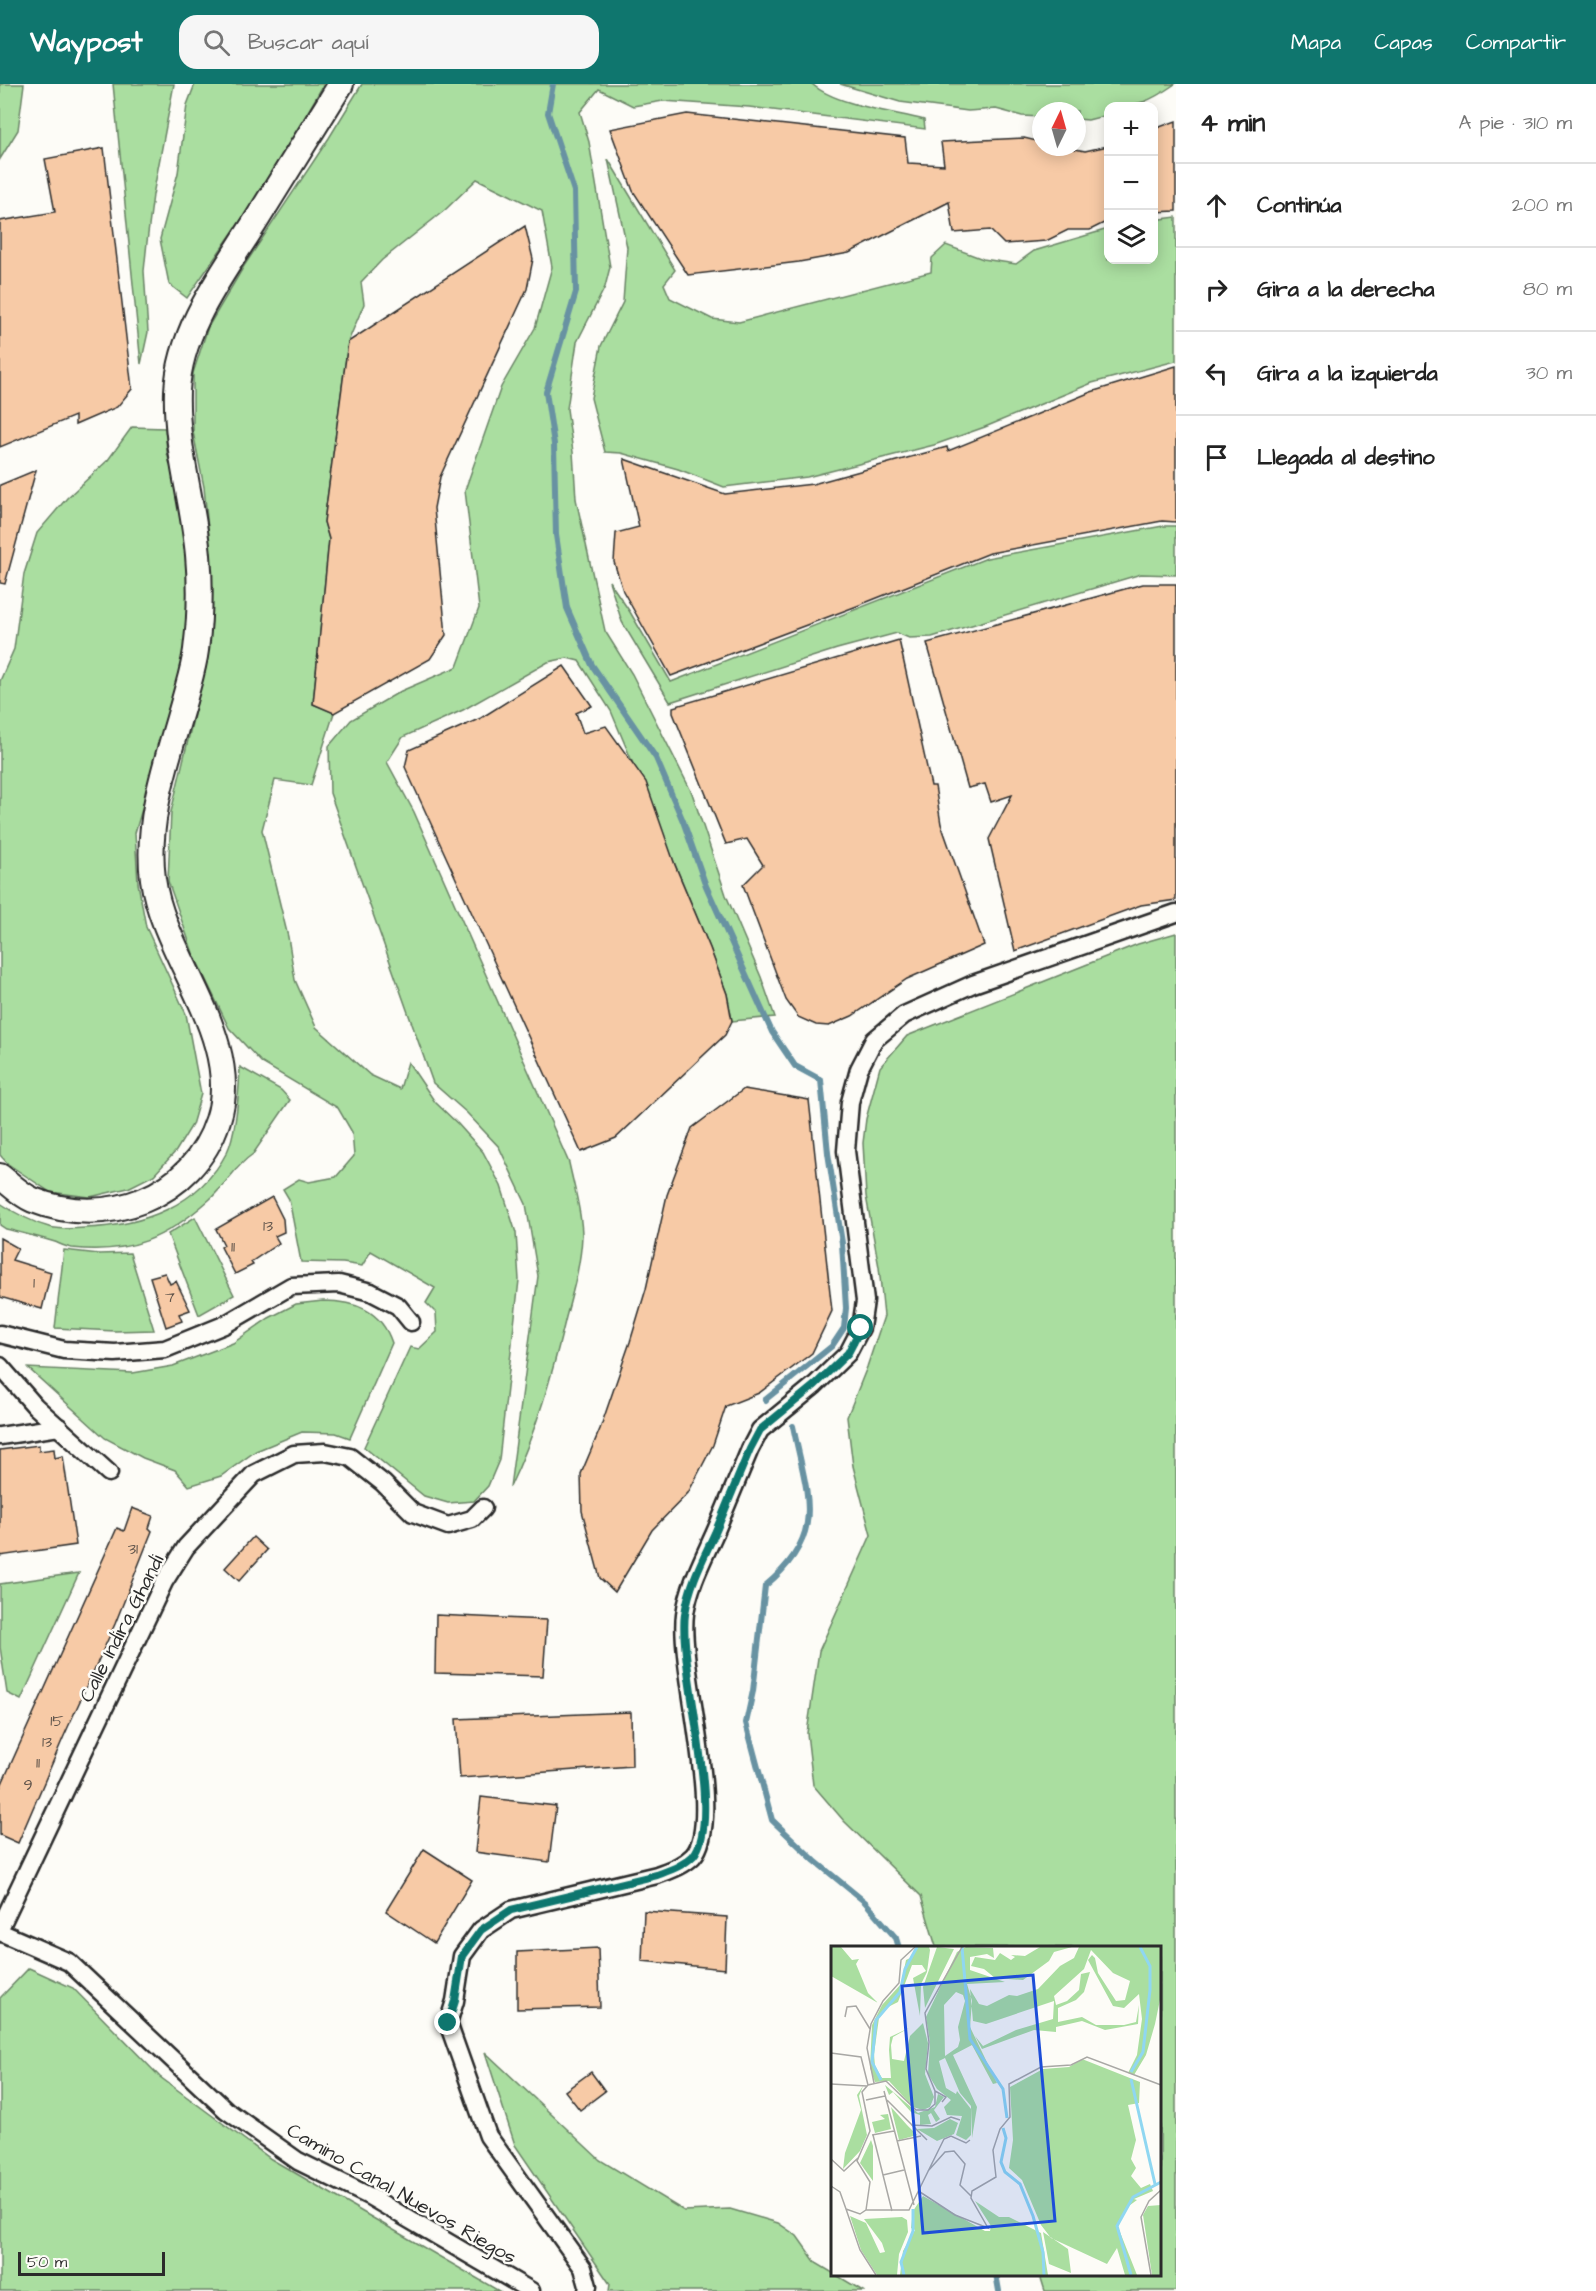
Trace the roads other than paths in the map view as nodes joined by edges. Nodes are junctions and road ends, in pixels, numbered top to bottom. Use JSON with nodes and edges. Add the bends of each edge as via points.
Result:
{"nodes":[{"id":1,"x":341,"y":84,"type":"edge"},
{"id":2,"x":1176,"y":913,"type":"edge"},
{"id":3,"x":0,"y":1176,"type":"edge"},
{"id":4,"x":411,"y":1322,"type":"dead end"},
{"id":5,"x":0,"y":1334,"type":"edge"},
{"id":6,"x":0,"y":1366,"type":"edge"},
{"id":7,"x":59,"y":1428,"type":"junction"},
{"id":8,"x":0,"y":1436,"type":"edge"},
{"id":9,"x":110,"y":1473,"type":"dead end"},
{"id":10,"x":483,"y":1508,"type":"dead end"},
{"id":11,"x":0,"y":1930,"type":"edge"},
{"id":12,"x":531,"y":2291,"type":"edge"},
{"id":13,"x":586,"y":2291,"type":"edge"}],
"edges":[{"from":1,"to":3,"type":"street","via":[[207,299],[187,342],[177,388],[178,435],[198,552],[201,602],[195,656],[156,804],[151,843],[153,880],[161,912],[217,1042],[222,1085],[219,1118],[203,1154],[175,1183],[140,1203],[102,1212],[63,1210],[29,1198]]},
{"from":2,"to":13,"type":"street","via":[[973,984],[904,1015],[874,1040],[859,1069],[850,1102],[846,1151],[865,1301],[861,1328],[848,1353],[760,1430],[693,1583],[685,1613],[687,1665],[705,1815],[703,1836],[694,1855],[678,1868],[511,1910],[481,1930],[462,1956],[448,2023],[488,2136],[583,2268]]},
{"from":4,"to":5,"type":"street","via":[[398,1306],[371,1292],[327,1284],[291,1286],[224,1325],[165,1349],[116,1353],[64,1350]]},
{"from":6,"to":7,"type":"street"},
{"from":7,"to":8,"type":"street"},
{"from":7,"to":9,"type":"street"},
{"from":10,"to":11,"type":"street","name":"Calle Indira Ghandi","via":[[472,1519],[448,1526],[413,1513],[350,1456],[325,1452],[294,1454],[254,1474],[186,1547],[164,1582]]},
{"from":11,"to":12,"type":"street","name":"Camino Canal Nuevos Riegos","via":[[69,1962],[226,2110],[298,2161],[369,2196]]}]}
